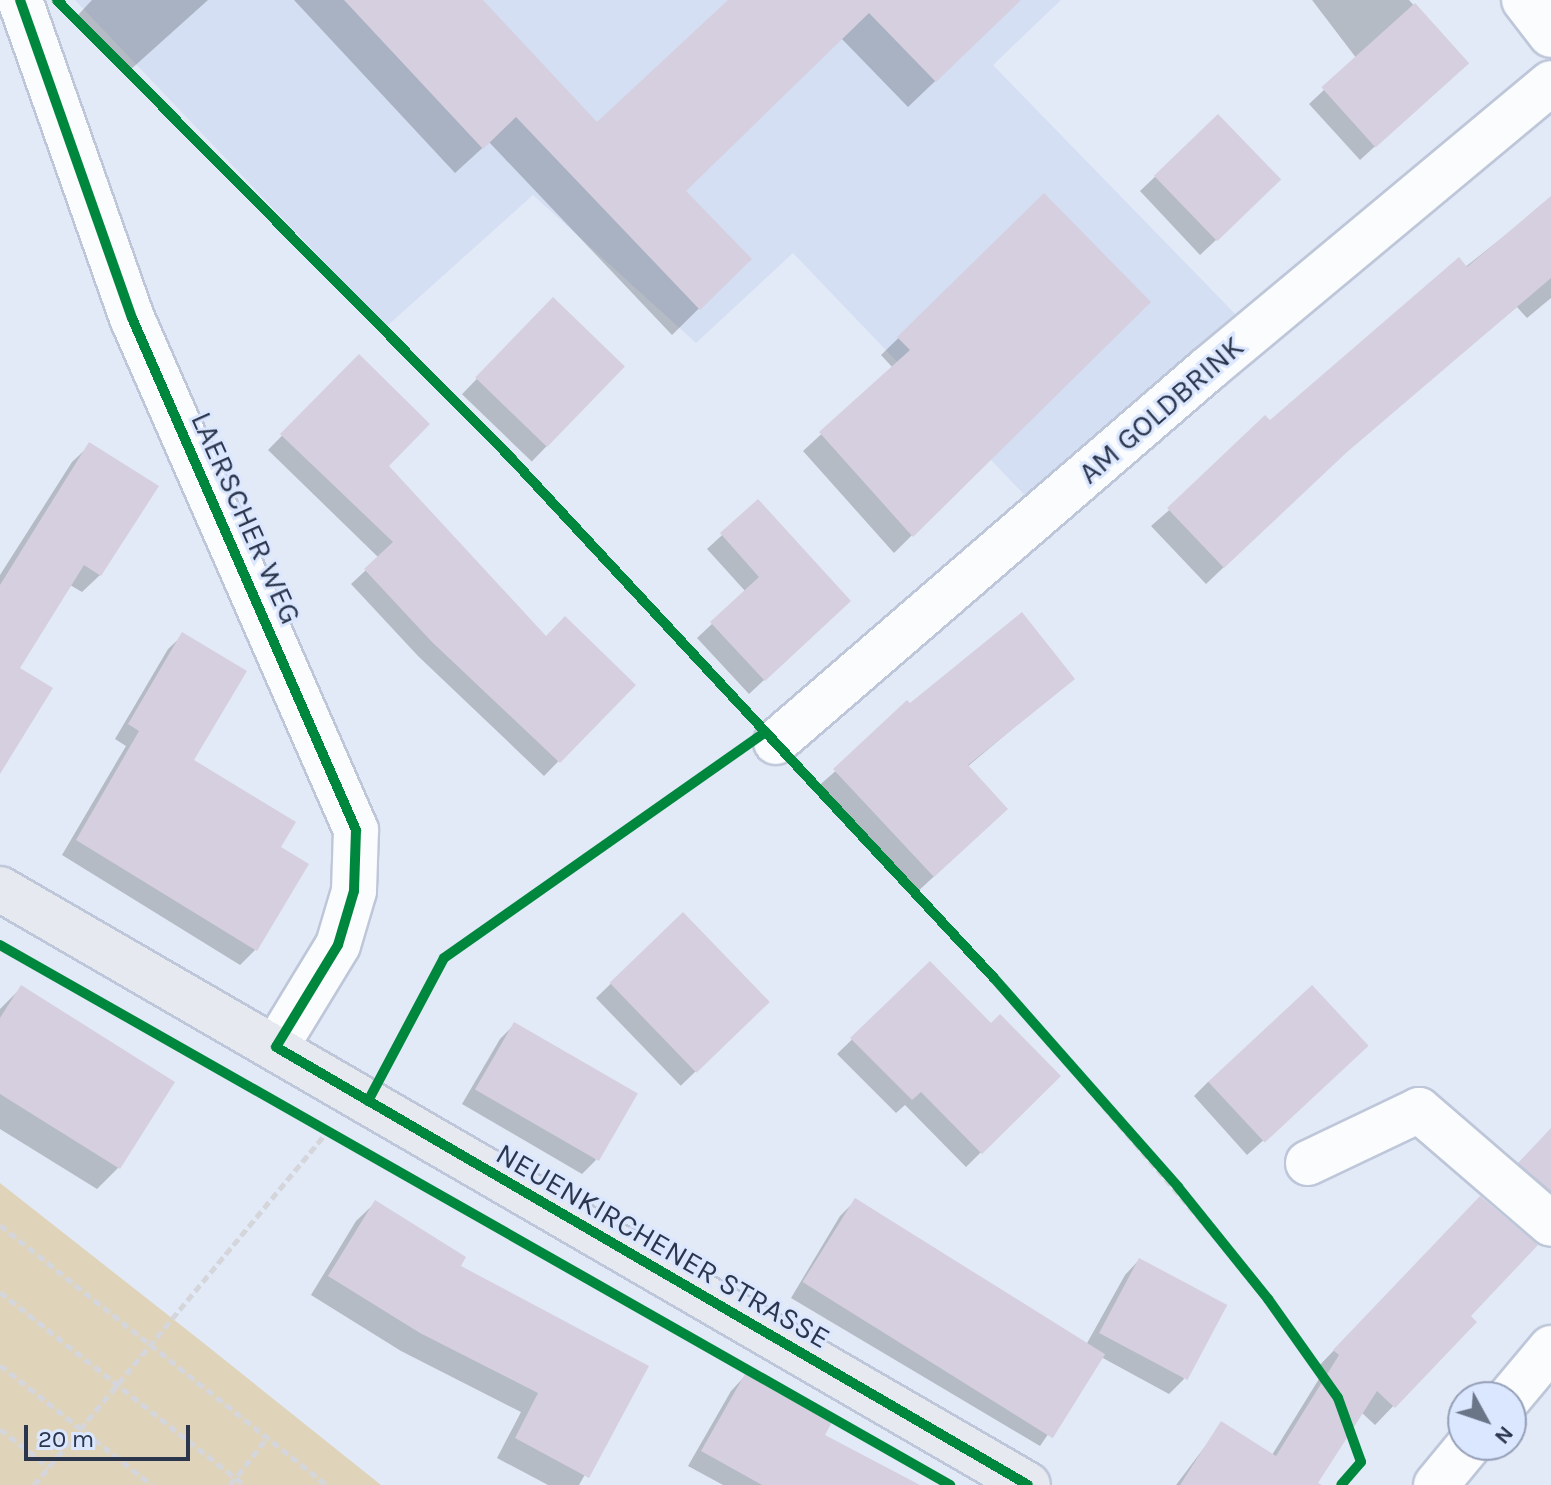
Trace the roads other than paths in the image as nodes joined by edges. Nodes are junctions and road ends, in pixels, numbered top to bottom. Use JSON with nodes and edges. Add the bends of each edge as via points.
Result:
{"nodes":[{"id":1,"x":20,"y":0,"type":"edge"},
{"id":2,"x":1524,"y":0,"type":"edge"},
{"id":3,"x":1551,"y":35,"type":"edge"},
{"id":4,"x":1551,"y":83,"type":"edge"},
{"id":5,"x":770,"y":737,"type":"road end"},
{"id":6,"x":0,"y":889,"type":"edge"},
{"id":7,"x":276,"y":1047,"type":"junction"},
{"id":8,"x":1308,"y":1163,"type":"dead end"},
{"id":9,"x":1551,"y":1224,"type":"edge"},
{"id":10,"x":1551,"y":1348,"type":"edge"},
{"id":11,"x":1523,"y":1381,"type":"edge"},
{"id":12,"x":1456,"y":1461,"type":"edge"},
{"id":13,"x":1028,"y":1485,"type":"edge"},
{"id":14,"x":1436,"y":1485,"type":"edge"}],
"edges":[{"from":1,"to":7,"type":"street","name":"LAERSCHER WEG","via":[[132,318],[356,830],[354,891],[338,945]]},
{"from":2,"to":3,"type":"street"},
{"from":4,"to":5,"type":"street","name":"AM GOLDBRINK"},
{"from":6,"to":7,"type":"main road","name":"NEUENKIRCHENER STRASSE"},
{"from":7,"to":13,"type":"main road","name":"NEUENKIRCHENER STRASSE"},
{"from":8,"to":9,"type":"street","via":[[1419,1110]]},
{"from":10,"to":11,"type":"street"},
{"from":12,"to":14,"type":"street"}]}
